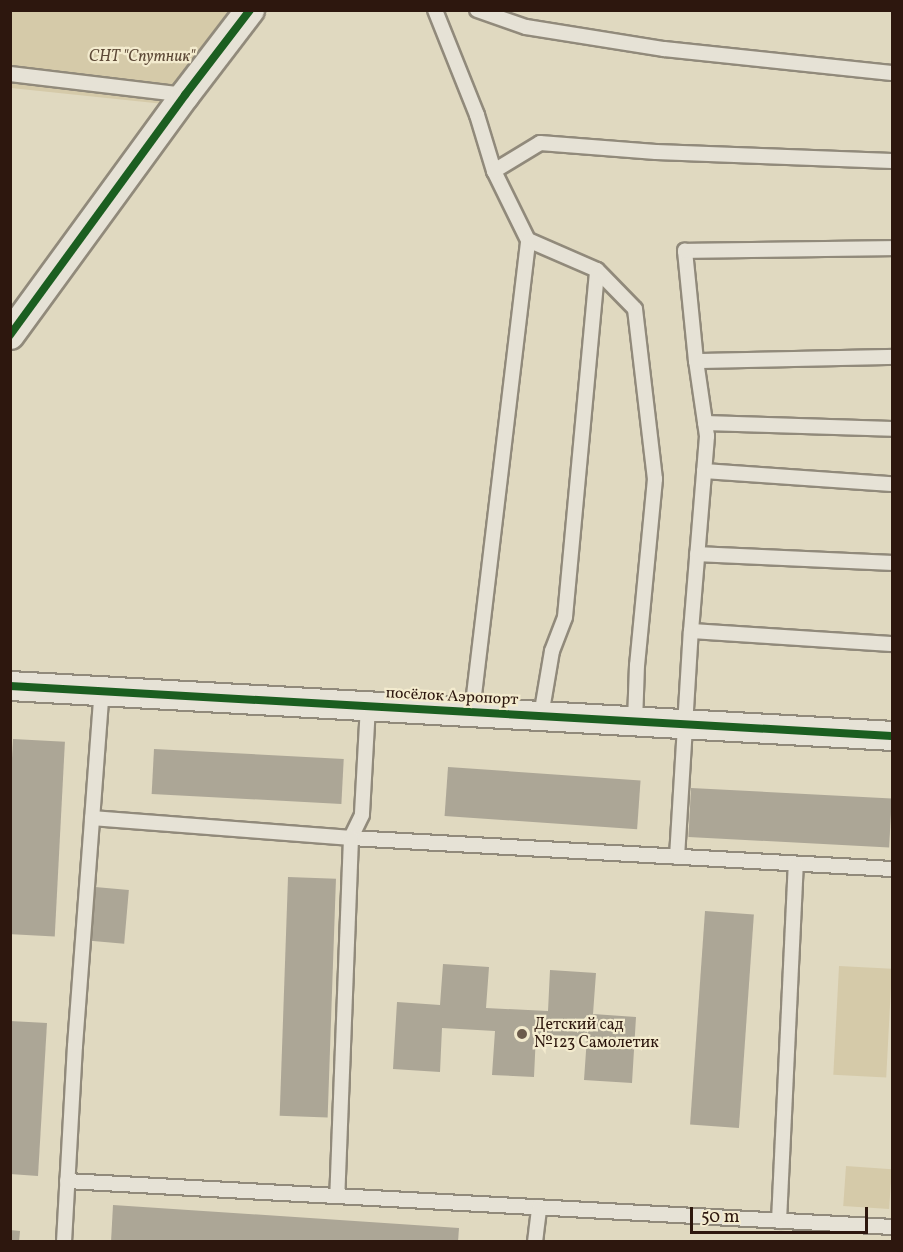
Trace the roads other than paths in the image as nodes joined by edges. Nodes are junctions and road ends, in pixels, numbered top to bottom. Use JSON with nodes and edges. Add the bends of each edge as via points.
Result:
{"nodes":[{"id":1,"x":250,"y":10,"type":"edge"},
{"id":2,"x":435,"y":10,"type":"edge"},
{"id":3,"x":477,"y":10,"type":"edge"},
{"id":4,"x":892,"y":73,"type":"edge"},
{"id":5,"x":10,"y":74,"type":"edge"},
{"id":6,"x":185,"y":95,"type":"junction"},
{"id":7,"x":892,"y":161,"type":"edge"},
{"id":8,"x":494,"y":171,"type":"junction"},
{"id":9,"x":528,"y":240,"type":"junction"},
{"id":10,"x":892,"y":248,"type":"edge"},
{"id":11,"x":597,"y":270,"type":"junction"},
{"id":12,"x":10,"y":335,"type":"edge"},
{"id":13,"x":892,"y":357,"type":"edge"},
{"id":14,"x":696,"y":361,"type":"junction"},
{"id":15,"x":705,"y":423,"type":"junction"},
{"id":16,"x":892,"y":429,"type":"edge"},
{"id":17,"x":704,"y":471,"type":"junction"},
{"id":18,"x":892,"y":484,"type":"edge"},
{"id":19,"x":697,"y":554,"type":"junction"},
{"id":20,"x":892,"y":563,"type":"edge"},
{"id":21,"x":691,"y":631,"type":"junction"},
{"id":22,"x":892,"y":644,"type":"edge"},
{"id":23,"x":10,"y":686,"type":"edge"},
{"id":24,"x":102,"y":691,"type":"junction"},
{"id":25,"x":368,"y":706,"type":"junction"},
{"id":26,"x":472,"y":712,"type":"junction"},
{"id":27,"x":541,"y":716,"type":"junction"},
{"id":28,"x":635,"y":721,"type":"junction"},
{"id":29,"x":685,"y":724,"type":"junction"},
{"id":30,"x":892,"y":736,"type":"edge"},
{"id":31,"x":92,"y":818,"type":"junction"},
{"id":32,"x":351,"y":838,"type":"junction"},
{"id":33,"x":678,"y":857,"type":"junction"},
{"id":34,"x":796,"y":864,"type":"junction"},
{"id":35,"x":892,"y":869,"type":"edge"},
{"id":36,"x":67,"y":1181,"type":"junction"},
{"id":37,"x":337,"y":1196,"type":"junction"},
{"id":38,"x":539,"y":1207,"type":"junction"},
{"id":39,"x":779,"y":1221,"type":"junction"},
{"id":40,"x":892,"y":1227,"type":"edge"},
{"id":41,"x":64,"y":1242,"type":"edge"},
{"id":42,"x":535,"y":1242,"type":"edge"}],
"edges":[{"from":1,"to":6,"type":"street"},
{"from":2,"to":8,"type":"lane","via":[[477,115]]},
{"from":3,"to":4,"type":"lane","via":[[526,27],[664,49]]},
{"from":5,"to":6,"type":"lane"},
{"from":6,"to":12,"type":"street"},
{"from":7,"to":8,"type":"lane","via":[[656,152],[540,143]]},
{"from":8,"to":9,"type":"lane"},
{"from":9,"to":11,"type":"lane"},
{"from":9,"to":26,"type":"lane"},
{"from":10,"to":14,"type":"lane","via":[[685,251]]},
{"from":11,"to":27,"type":"lane","via":[[566,617],[552,651]]},
{"from":11,"to":28,"type":"lane","via":[[635,309],[656,479]]},
{"from":13,"to":14,"type":"lane"},
{"from":14,"to":15,"type":"lane"},
{"from":15,"to":16,"type":"lane"},
{"from":15,"to":17,"type":"lane"},
{"from":17,"to":18,"type":"lane"},
{"from":17,"to":19,"type":"lane"},
{"from":19,"to":20,"type":"lane"},
{"from":19,"to":21,"type":"lane"},
{"from":21,"to":22,"type":"lane"},
{"from":21,"to":29,"type":"lane"},
{"from":23,"to":24,"type":"street","name":"посёлок Аэропорт"},
{"from":24,"to":25,"type":"street","name":"посёлок Аэропорт"},
{"from":24,"to":31,"type":"lane"},
{"from":25,"to":26,"type":"street","name":"посёлок Аэропорт"},
{"from":25,"to":32,"type":"lane","via":[[362,815]]},
{"from":26,"to":27,"type":"street","name":"посёлок Аэропорт"},
{"from":27,"to":28,"type":"street","name":"посёлок Аэропорт"},
{"from":28,"to":29,"type":"street","name":"посёлок Аэропорт"},
{"from":29,"to":30,"type":"street","name":"посёлок Аэропорт"},
{"from":29,"to":33,"type":"lane"},
{"from":31,"to":32,"type":"lane"},
{"from":31,"to":36,"type":"lane"},
{"from":32,"to":33,"type":"lane"},
{"from":32,"to":37,"type":"lane"},
{"from":33,"to":34,"type":"lane"},
{"from":34,"to":35,"type":"lane"},
{"from":34,"to":39,"type":"lane"},
{"from":36,"to":37,"type":"lane"},
{"from":36,"to":41,"type":"lane"},
{"from":37,"to":38,"type":"lane"},
{"from":38,"to":39,"type":"lane"},
{"from":38,"to":42,"type":"lane"},
{"from":39,"to":40,"type":"lane"}]}
